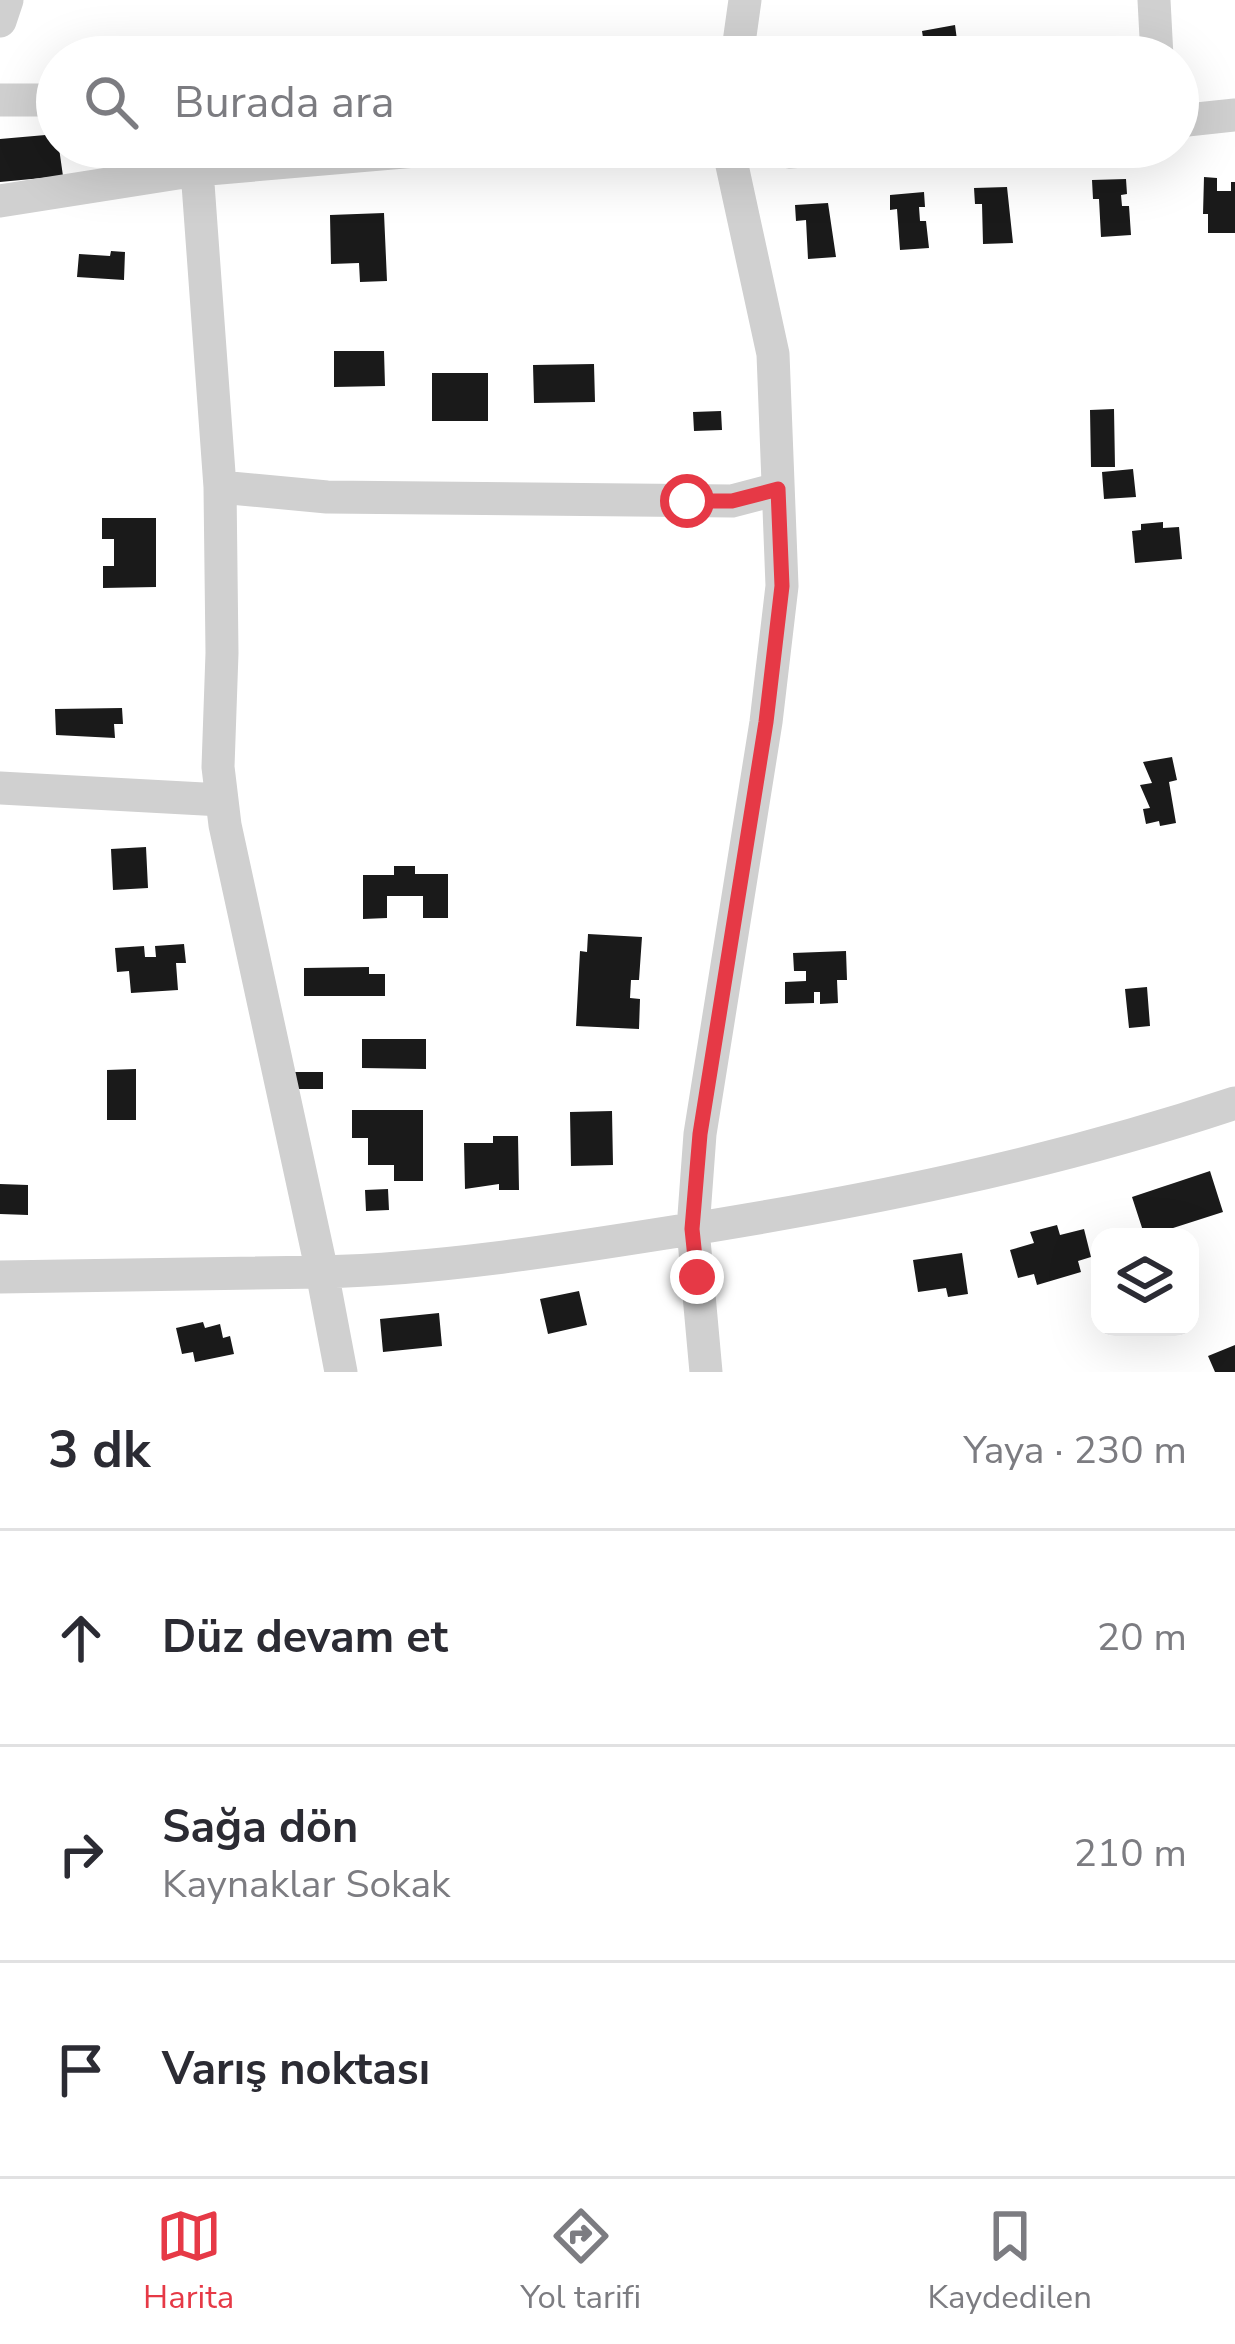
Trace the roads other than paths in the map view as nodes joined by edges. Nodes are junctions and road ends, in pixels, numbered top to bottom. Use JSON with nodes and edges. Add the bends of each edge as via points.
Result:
{"nodes":[{"id":1,"x":7,"y":0,"type":"edge"},
{"id":2,"x":745,"y":0,"type":"edge"},
{"id":3,"x":1154,"y":0,"type":"edge"},
{"id":4,"x":0,"y":21,"type":"edge"},
{"id":5,"x":740,"y":36,"type":"edge"},
{"id":6,"x":1156,"y":36,"type":"edge"},
{"id":7,"x":0,"y":100,"type":"edge"},
{"id":8,"x":36,"y":100,"type":"edge"},
{"id":9,"x":1235,"y":115,"type":"edge"},
{"id":10,"x":1199,"y":119,"type":"edge"},
{"id":11,"x":220,"y":168,"type":"edge"},
{"id":12,"x":733,"y":168,"type":"edge"},
{"id":13,"x":197,"y":170,"type":"junction"},
{"id":14,"x":0,"y":201,"type":"edge"},
{"id":15,"x":220,"y":487,"type":"junction"},
{"id":16,"x":778,"y":489,"type":"junction"},
{"id":17,"x":0,"y":788,"type":"edge"},
{"id":18,"x":222,"y":800,"type":"junction"},
{"id":19,"x":1235,"y":1103,"type":"edge"},
{"id":20,"x":692,"y":1229,"type":"junction"},
{"id":21,"x":322,"y":1272,"type":"junction"},
{"id":22,"x":0,"y":1277,"type":"edge"},
{"id":23,"x":341,"y":1372,"type":"edge"},
{"id":24,"x":706,"y":1372,"type":"edge"}],
"edges":[{"from":1,"to":4,"type":"street"},
{"from":2,"to":5,"type":"street"},
{"from":3,"to":6,"type":"street"},
{"from":7,"to":8,"type":"street"},
{"from":9,"to":10,"type":"street"},
{"from":11,"to":13,"type":"street"},
{"from":12,"to":16,"type":"street","via":[[773,353]]},
{"from":13,"to":14,"type":"street"},
{"from":13,"to":15,"type":"street"},
{"from":15,"to":16,"type":"street","via":[[327,497],[708,501]]},
{"from":15,"to":18,"type":"street"},
{"from":16,"to":20,"type":"street","via":[[782,586]]},
{"from":17,"to":18,"type":"street"},
{"from":18,"to":21,"type":"street"},
{"from":19,"to":20,"type":"street","via":[[1047,1161]]},
{"from":20,"to":21,"type":"street","via":[[409,1270]]},
{"from":20,"to":24,"type":"street"},
{"from":21,"to":22,"type":"street"},
{"from":21,"to":23,"type":"street"}]}
